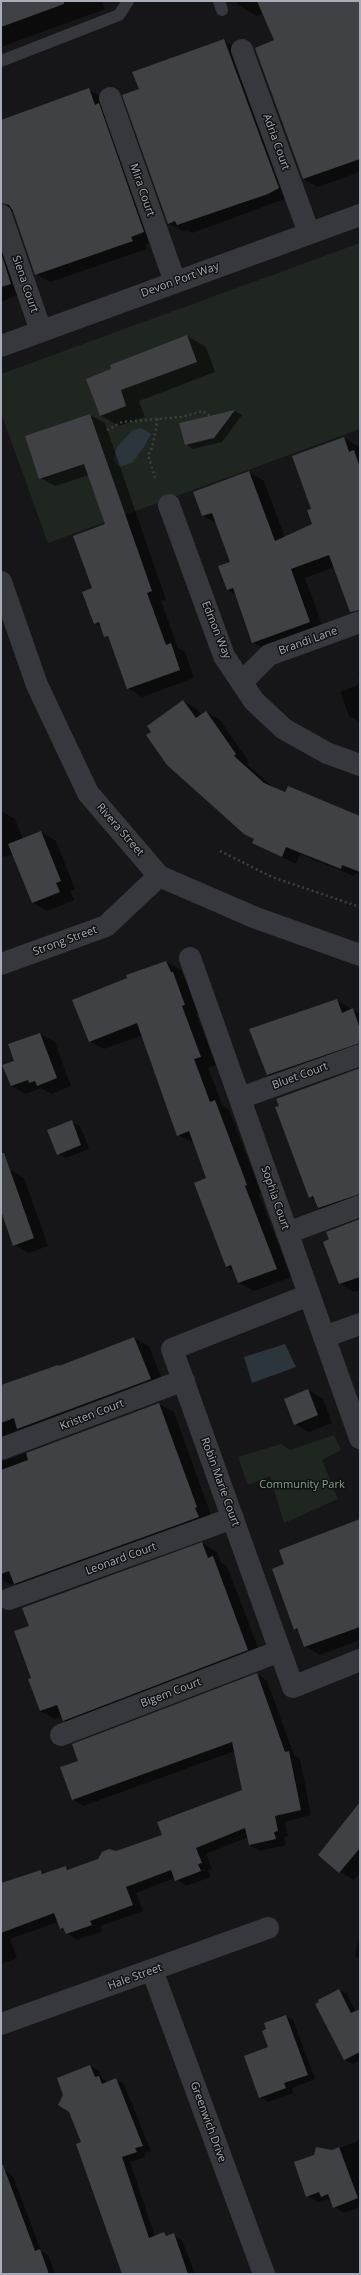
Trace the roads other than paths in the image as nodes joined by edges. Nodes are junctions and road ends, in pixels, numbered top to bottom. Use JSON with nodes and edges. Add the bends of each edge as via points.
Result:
{"nodes":[{"id":1,"x":128,"y":1,"type":"edge"},
{"id":2,"x":242,"y":50,"type":"dead end"},
{"id":3,"x":1,"y":61,"type":"edge"},
{"id":4,"x":110,"y":98,"type":"dead end"},
{"id":5,"x":1,"y":215,"type":"edge"},
{"id":6,"x":360,"y":215,"type":"edge"},
{"id":7,"x":309,"y":233,"type":"junction"},
{"id":8,"x":175,"y":282,"type":"junction"},
{"id":9,"x":41,"y":331,"type":"junction"},
{"id":10,"x":1,"y":346,"type":"edge"},
{"id":11,"x":169,"y":505,"type":"dead end"},
{"id":12,"x":1,"y":582,"type":"edge"},
{"id":13,"x":360,"y":622,"type":"edge"},
{"id":14,"x":242,"y":682,"type":"junction"},
{"id":15,"x":360,"y":766,"type":"edge"},
{"id":16,"x":159,"y":876,"type":"junction"},
{"id":17,"x":360,"y":955,"type":"edge"},
{"id":18,"x":190,"y":958,"type":"dead end"},
{"id":19,"x":1,"y":964,"type":"edge"},
{"id":20,"x":360,"y":1055,"type":"edge"},
{"id":21,"x":240,"y":1098,"type":"junction"},
{"id":22,"x":360,"y":1206,"type":"edge"},
{"id":23,"x":287,"y":1233,"type":"junction"},
{"id":24,"x":309,"y":1295,"type":"junction"},
{"id":25,"x":360,"y":1324,"type":"edge"},
{"id":26,"x":324,"y":1337,"type":"junction"},
{"id":27,"x":184,"y":1380,"type":"junction"},
{"id":28,"x":360,"y":1438,"type":"edge"},
{"id":29,"x":1,"y":1449,"type":"edge"},
{"id":30,"x":233,"y":1518,"type":"junction"},
{"id":31,"x":9,"y":1599,"type":"dead end"},
{"id":32,"x":280,"y":1651,"type":"junction"},
{"id":33,"x":360,"y":1660,"type":"edge"},
{"id":34,"x":61,"y":1734,"type":"dead end"},
{"id":35,"x":268,"y":1928,"type":"dead end"},
{"id":36,"x":152,"y":1970,"type":"junction"},
{"id":37,"x":1,"y":2024,"type":"edge"},
{"id":38,"x":264,"y":2274,"type":"edge"}],
"edges":[{"from":1,"to":3,"type":"lane","via":[[119,15]]},
{"from":2,"to":7,"type":"street","name":"Adria Court"},
{"from":4,"to":8,"type":"street","name":"Mira Court"},
{"from":5,"to":9,"type":"street","name":"Siena Court"},
{"from":6,"to":7,"type":"street","name":"Devon Port Way"},
{"from":7,"to":8,"type":"street","name":"Devon Port Way"},
{"from":8,"to":9,"type":"street","name":"Devon Port Way"},
{"from":9,"to":10,"type":"street","name":"Devon Port Way"},
{"from":11,"to":14,"type":"street","name":"Edmon Way","via":[[224,656]]},
{"from":12,"to":16,"type":"street","name":"Rivera Street","via":[[37,685],[88,793]]},
{"from":13,"to":14,"type":"street","name":"Brandi Lane","via":[[269,655]]},
{"from":14,"to":15,"type":"street","name":"Edmon Way","via":[[254,701],[284,729],[326,753]]},
{"from":16,"to":17,"type":"street","name":"Rivera Street","via":[[256,918]]},
{"from":16,"to":19,"type":"street","name":"Strong Street","via":[[106,926]]},
{"from":18,"to":21,"type":"street","name":"Sophia Court"},
{"from":20,"to":21,"type":"street","name":"Bluet Court"},
{"from":21,"to":23,"type":"street","name":"Sophia Court"},
{"from":22,"to":23,"type":"street"},
{"from":23,"to":24,"type":"street","name":"Sophia Court"},
{"from":24,"to":26,"type":"street","name":"Sophia Court"},
{"from":24,"to":27,"type":"street","name":"Robin Marie Court","via":[[172,1348]]},
{"from":25,"to":26,"type":"street"},
{"from":26,"to":28,"type":"street","name":"Sophia Court"},
{"from":27,"to":29,"type":"street","name":"Kristen Court"},
{"from":27,"to":30,"type":"street","name":"Robin Marie Court"},
{"from":30,"to":31,"type":"street","name":"Leonard Court"},
{"from":30,"to":32,"type":"street","name":"Robin Marie Court"},
{"from":32,"to":33,"type":"street","name":"Robin Marie Court","via":[[293,1687]]},
{"from":32,"to":34,"type":"street","name":"Bigem Court"},
{"from":35,"to":36,"type":"street","name":"Hale Street"},
{"from":36,"to":37,"type":"street","name":"Hale Street"},
{"from":36,"to":38,"type":"street","name":"Greenwich Drive"}]}
